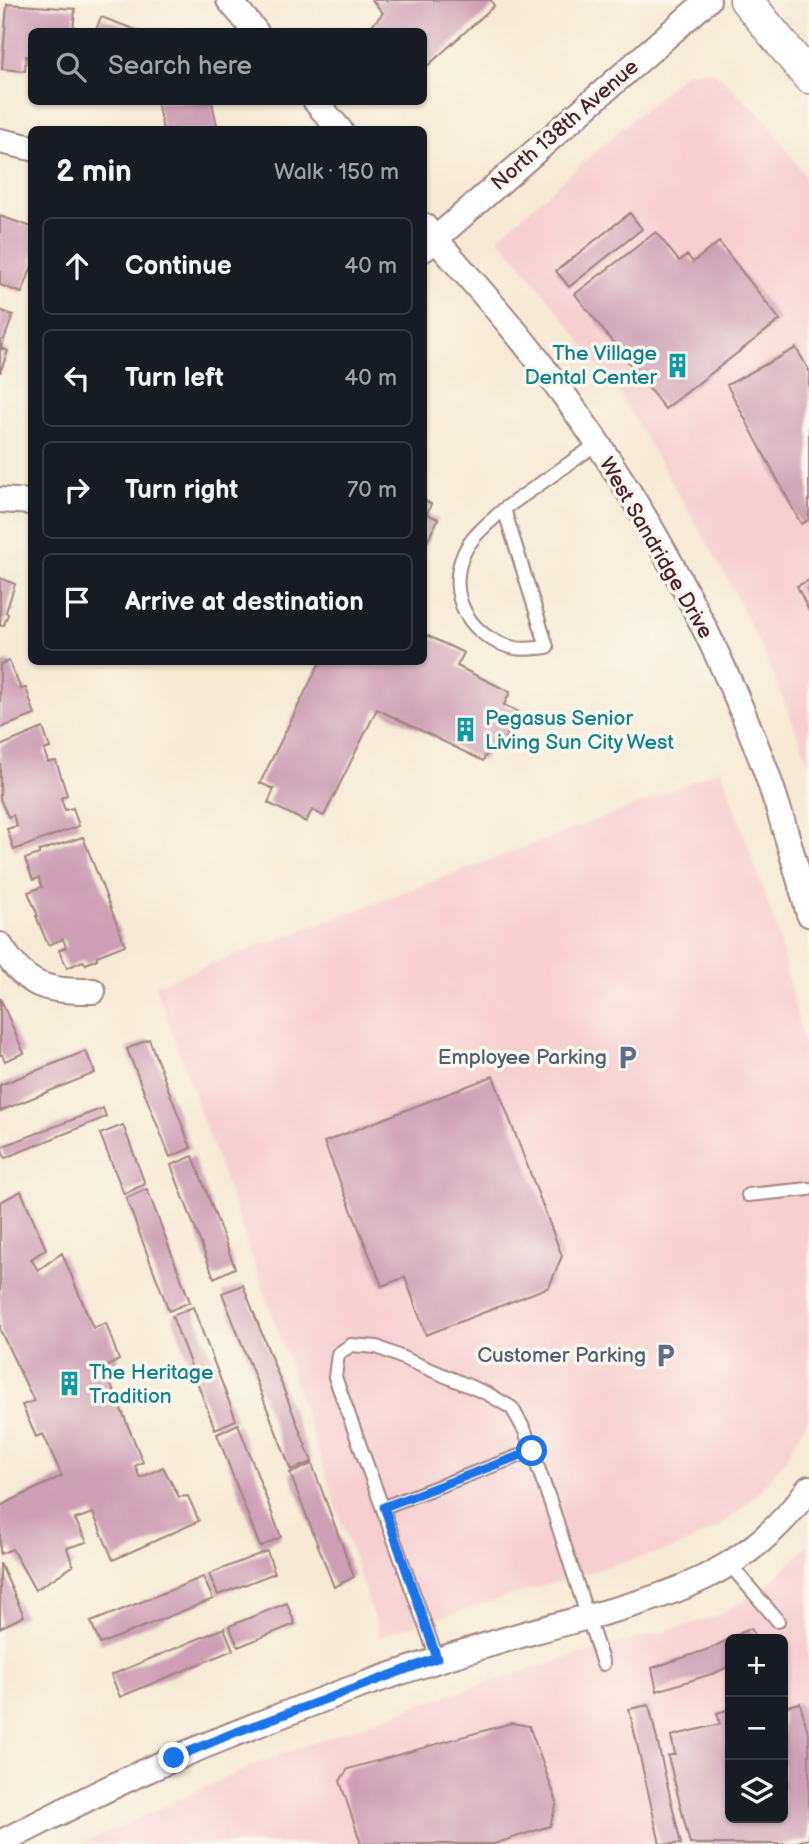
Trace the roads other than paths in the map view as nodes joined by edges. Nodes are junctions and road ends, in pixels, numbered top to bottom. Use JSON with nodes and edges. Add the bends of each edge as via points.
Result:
{"nodes":[{"id":1,"x":229,"y":0,"type":"edge"},
{"id":2,"x":708,"y":0,"type":"edge"},
{"id":3,"x":746,"y":0,"type":"edge"},
{"id":4,"x":253,"y":28,"type":"edge"},
{"id":5,"x":809,"y":77,"type":"edge"},
{"id":6,"x":319,"y":105,"type":"edge"},
{"id":7,"x":337,"y":126,"type":"edge"},
{"id":8,"x":0,"y":141,"type":"edge"},
{"id":9,"x":28,"y":147,"type":"edge"},
{"id":10,"x":427,"y":238,"type":"edge"},
{"id":11,"x":597,"y":444,"type":"junction"},
{"id":12,"x":0,"y":500,"type":"edge"},
{"id":13,"x":28,"y":502,"type":"edge"},
{"id":14,"x":504,"y":509,"type":"junction"},
{"id":15,"x":809,"y":914,"type":"edge"},
{"id":16,"x":0,"y":946,"type":"edge"},
{"id":17,"x":93,"y":991,"type":"dead end"},
{"id":18,"x":809,"y":1189,"type":"edge"},
{"id":19,"x":748,"y":1195,"type":"dead end"},
{"id":20,"x":532,"y":1451,"type":"junction"},
{"id":21,"x":806,"y":1500,"type":"edge"},
{"id":22,"x":384,"y":1507,"type":"junction"},
{"id":23,"x":730,"y":1565,"type":"junction"},
{"id":24,"x":589,"y":1616,"type":"junction"},
{"id":25,"x":778,"y":1621,"type":"dead end"},
{"id":26,"x":437,"y":1658,"type":"junction"},
{"id":27,"x":603,"y":1664,"type":"dead end"},
{"id":28,"x":0,"y":1843,"type":"edge"}],
"edges":[{"from":1,"to":4,"type":"street"},
{"from":2,"to":10,"type":"street","name":"North 138th Avenue"},
{"from":3,"to":5,"type":"street"},
{"from":6,"to":7,"type":"street"},
{"from":8,"to":9,"type":"street"},
{"from":10,"to":11,"type":"street","name":"West Sandridge Drive","via":[[538,360]]},
{"from":11,"to":14,"type":"lane"},
{"from":11,"to":15,"type":"street","name":"West Sandridge Drive","via":[[642,514],[735,695],[765,768]]},
{"from":12,"to":13,"type":"street"},
{"from":14,"to":14,"type":"lane","via":[[465,551],[458,576],[462,607],[474,626],[496,641],[520,649],[547,647]]},
{"from":16,"to":17,"type":"street","via":[[12,964],[35,983],[58,991]]},
{"from":18,"to":19,"type":"lane"},
{"from":20,"to":22,"type":"lane"},
{"from":20,"to":22,"type":"lane","via":[[512,1408],[500,1400],[377,1347],[351,1345],[338,1354],[335,1377]]},
{"from":20,"to":24,"type":"lane"},
{"from":21,"to":23,"type":"street"},
{"from":22,"to":26,"type":"lane"},
{"from":23,"to":24,"type":"street","via":[[670,1594]]},
{"from":23,"to":25,"type":"lane"},
{"from":24,"to":26,"type":"street"},
{"from":24,"to":27,"type":"lane"},
{"from":26,"to":28,"type":"street","via":[[219,1739]]}]}
